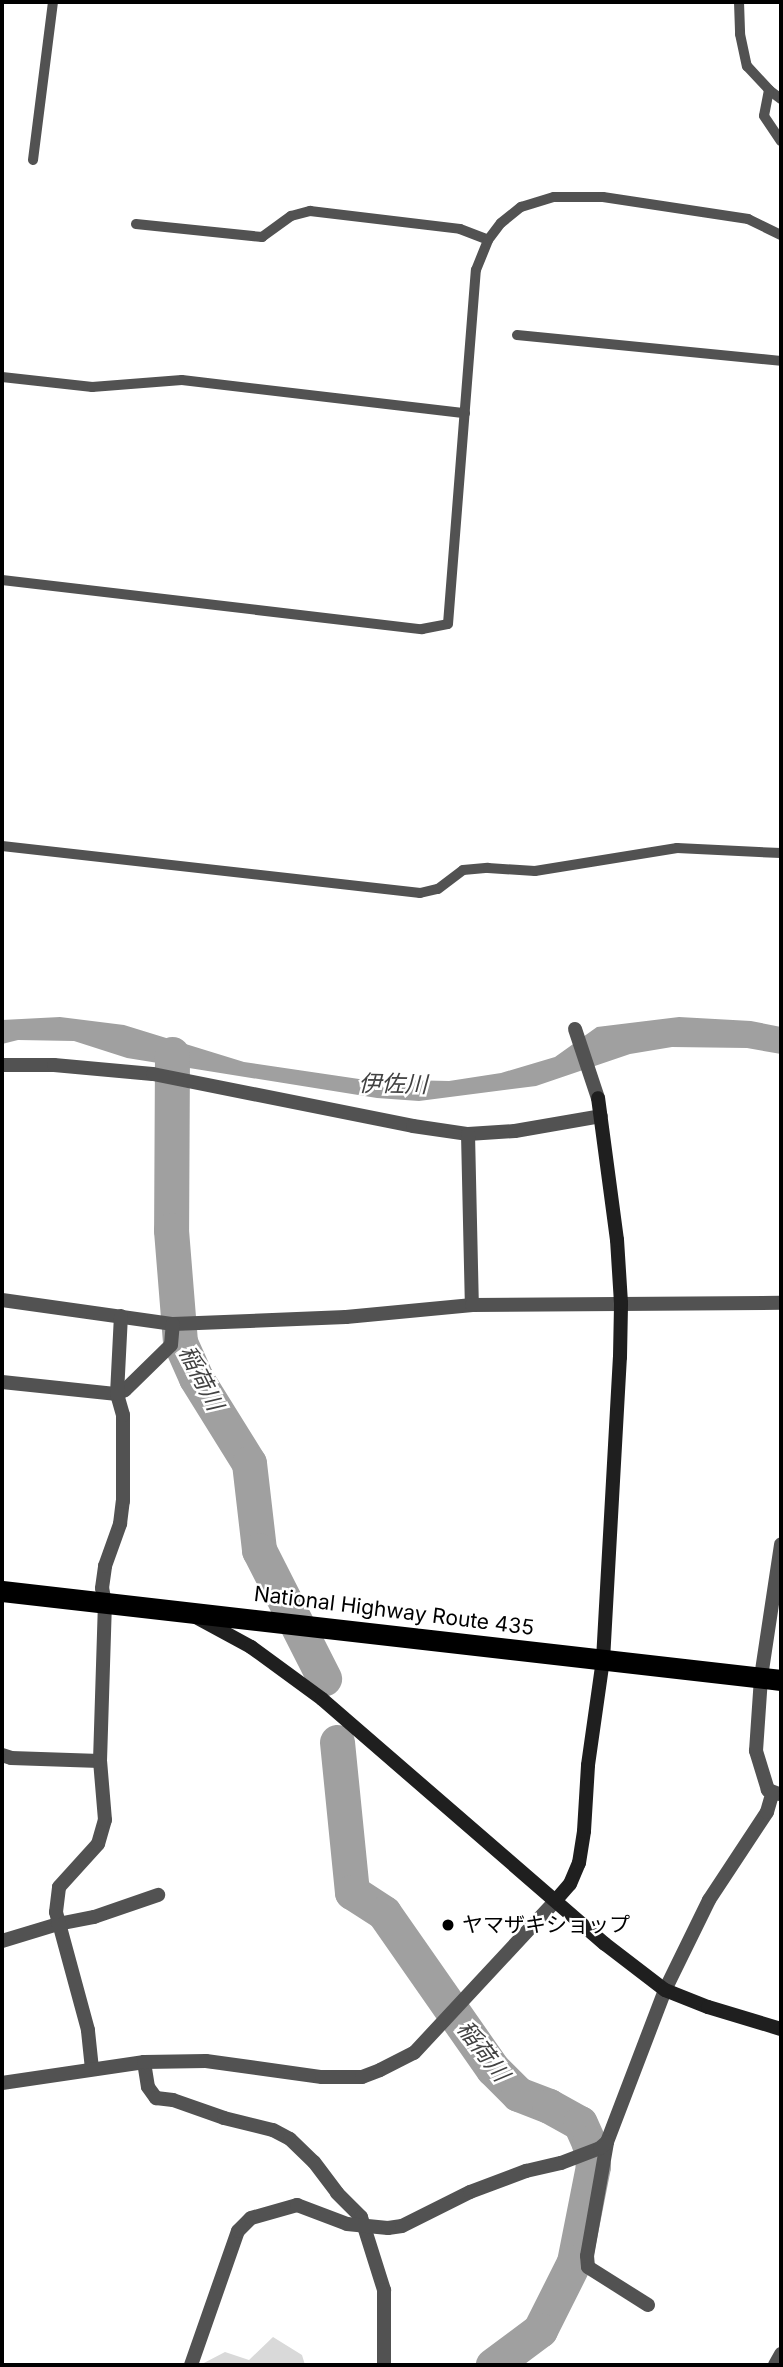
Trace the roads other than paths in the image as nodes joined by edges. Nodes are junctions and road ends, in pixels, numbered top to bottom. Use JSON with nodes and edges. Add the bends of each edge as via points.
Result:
{"nodes":[{"id":1,"x":53,"y":2,"type":"edge"},
{"id":2,"x":739,"y":2,"type":"edge"},
{"id":3,"x":769,"y":90,"type":"junction"},
{"id":4,"x":781,"y":99,"type":"edge"},
{"id":5,"x":781,"y":141,"type":"edge"},
{"id":6,"x":33,"y":160,"type":"dead end"},
{"id":7,"x":136,"y":224,"type":"dead end"},
{"id":8,"x":781,"y":235,"type":"edge"},
{"id":9,"x":488,"y":240,"type":"junction"},
{"id":10,"x":517,"y":335,"type":"dead end"},
{"id":11,"x":781,"y":361,"type":"edge"},
{"id":12,"x":2,"y":377,"type":"edge"},
{"id":13,"x":465,"y":413,"type":"junction"},
{"id":14,"x":2,"y":580,"type":"edge"},
{"id":15,"x":2,"y":846,"type":"edge"},
{"id":16,"x":781,"y":853,"type":"edge"},
{"id":17,"x":575,"y":1029,"type":"dead end"},
{"id":18,"x":2,"y":1065,"type":"edge"},
{"id":19,"x":601,"y":1116,"type":"junction"},
{"id":20,"x":468,"y":1134,"type":"junction"},
{"id":21,"x":2,"y":1300,"type":"edge"},
{"id":22,"x":621,"y":1303,"type":"junction"},
{"id":23,"x":781,"y":1303,"type":"edge"},
{"id":24,"x":472,"y":1305,"type":"junction"},
{"id":25,"x":121,"y":1316,"type":"junction"},
{"id":26,"x":173,"y":1324,"type":"junction"},
{"id":27,"x":2,"y":1382,"type":"edge"},
{"id":28,"x":117,"y":1394,"type":"junction"},
{"id":29,"x":781,"y":1545,"type":"edge"},
{"id":30,"x":2,"y":1591,"type":"edge"},
{"id":31,"x":105,"y":1603,"type":"junction"},
{"id":32,"x":185,"y":1612,"type":"junction"},
{"id":33,"x":603,"y":1660,"type":"junction"},
{"id":34,"x":771,"y":1679,"type":"edge"},
{"id":35,"x":2,"y":1755,"type":"edge"},
{"id":36,"x":100,"y":1761,"type":"junction"},
{"id":37,"x":777,"y":1794,"type":"edge"},
{"id":38,"x":158,"y":1895,"type":"dead end"},
{"id":39,"x":556,"y":1900,"type":"junction"},
{"id":40,"x":58,"y":1924,"type":"junction"},
{"id":41,"x":2,"y":1941,"type":"edge"},
{"id":42,"x":665,"y":1990,"type":"junction"},
{"id":43,"x":781,"y":2029,"type":"edge"},
{"id":44,"x":144,"y":2062,"type":"junction"},
{"id":45,"x":92,"y":2070,"type":"junction"},
{"id":46,"x":2,"y":2083,"type":"edge"},
{"id":47,"x":607,"y":2142,"type":"junction"},
{"id":48,"x":366,"y":2227,"type":"junction"},
{"id":49,"x":648,"y":2305,"type":"dead end"},
{"id":50,"x":781,"y":2354,"type":"edge"},
{"id":51,"x":191,"y":2365,"type":"edge"},
{"id":52,"x":384,"y":2365,"type":"edge"},
{"id":53,"x":775,"y":2365,"type":"edge"}],
"edges":[{"from":1,"to":6,"type":"lane"},
{"from":2,"to":3,"type":"lane","via":[[747,66]]},
{"from":3,"to":4,"type":"lane"},
{"from":3,"to":5,"type":"lane","via":[[764,116]]},
{"from":7,"to":9,"type":"lane","via":[[262,237],[291,216],[310,211],[460,229]]},
{"from":8,"to":9,"type":"lane","via":[[748,219],[603,197],[554,197],[521,207]]},
{"from":9,"to":13,"type":"lane","via":[[476,270]]},
{"from":10,"to":11,"type":"lane"},
{"from":12,"to":13,"type":"lane","via":[[92,387],[182,380]]},
{"from":13,"to":14,"type":"lane","via":[[448,624],[422,629]]},
{"from":15,"to":16,"type":"lane","via":[[420,894],[438,889],[463,870],[535,871],[677,848]]},
{"from":17,"to":19,"type":"street"},
{"from":18,"to":20,"type":"street","via":[[153,1074]]},
{"from":19,"to":20,"type":"street"},
{"from":19,"to":22,"type":"street"},
{"from":20,"to":24,"type":"street"},
{"from":21,"to":25,"type":"street"},
{"from":22,"to":23,"type":"street"},
{"from":22,"to":24,"type":"street"},
{"from":22,"to":33,"type":"street"},
{"from":24,"to":26,"type":"street","via":[[346,1317]]},
{"from":25,"to":26,"type":"street"},
{"from":25,"to":28,"type":"street"},
{"from":26,"to":28,"type":"street","via":[[171,1345]]},
{"from":27,"to":28,"type":"street"},
{"from":28,"to":31,"type":"street","via":[[123,1415],[123,1501],[105,1566]]},
{"from":29,"to":34,"type":"street"},
{"from":30,"to":31,"type":"highway","name":"National Highway Route 435"},
{"from":31,"to":32,"type":"highway","name":"National Highway Route 435"},
{"from":31,"to":36,"type":"street"},
{"from":32,"to":33,"type":"highway","name":"National Highway Route 435"},
{"from":32,"to":39,"type":"street","via":[[285,1669]]},
{"from":33,"to":34,"type":"highway","name":"National Highway Route 435"},
{"from":33,"to":39,"type":"street","via":[[579,1863]]},
{"from":34,"to":37,"type":"street","via":[[756,1751],[762,1775]]},
{"from":35,"to":36,"type":"street"},
{"from":36,"to":40,"type":"street","via":[[104,1820],[98,1844],[59,1887]]},
{"from":37,"to":42,"type":"street","via":[[709,1900]]},
{"from":38,"to":40,"type":"street"},
{"from":39,"to":42,"type":"street"},
{"from":39,"to":44,"type":"street","via":[[415,2053],[380,2070],[362,2077],[322,2077],[206,2062]]},
{"from":40,"to":41,"type":"street"},
{"from":40,"to":45,"type":"street","via":[[88,2030]]},
{"from":42,"to":43,"type":"street"},
{"from":42,"to":47,"type":"street"},
{"from":44,"to":45,"type":"street"},
{"from":44,"to":48,"type":"street","via":[[148,2087],[156,2098],[273,2130],[290,2139]]},
{"from":45,"to":46,"type":"street"},
{"from":47,"to":48,"type":"street","via":[[561,2163],[470,2192],[402,2226]]},
{"from":47,"to":49,"type":"street","via":[[588,2267]]},
{"from":48,"to":51,"type":"street","via":[[297,2205],[251,2218],[238,2231]]},
{"from":48,"to":52,"type":"street","via":[[384,2290]]},
{"from":50,"to":53,"type":"street"}]}
